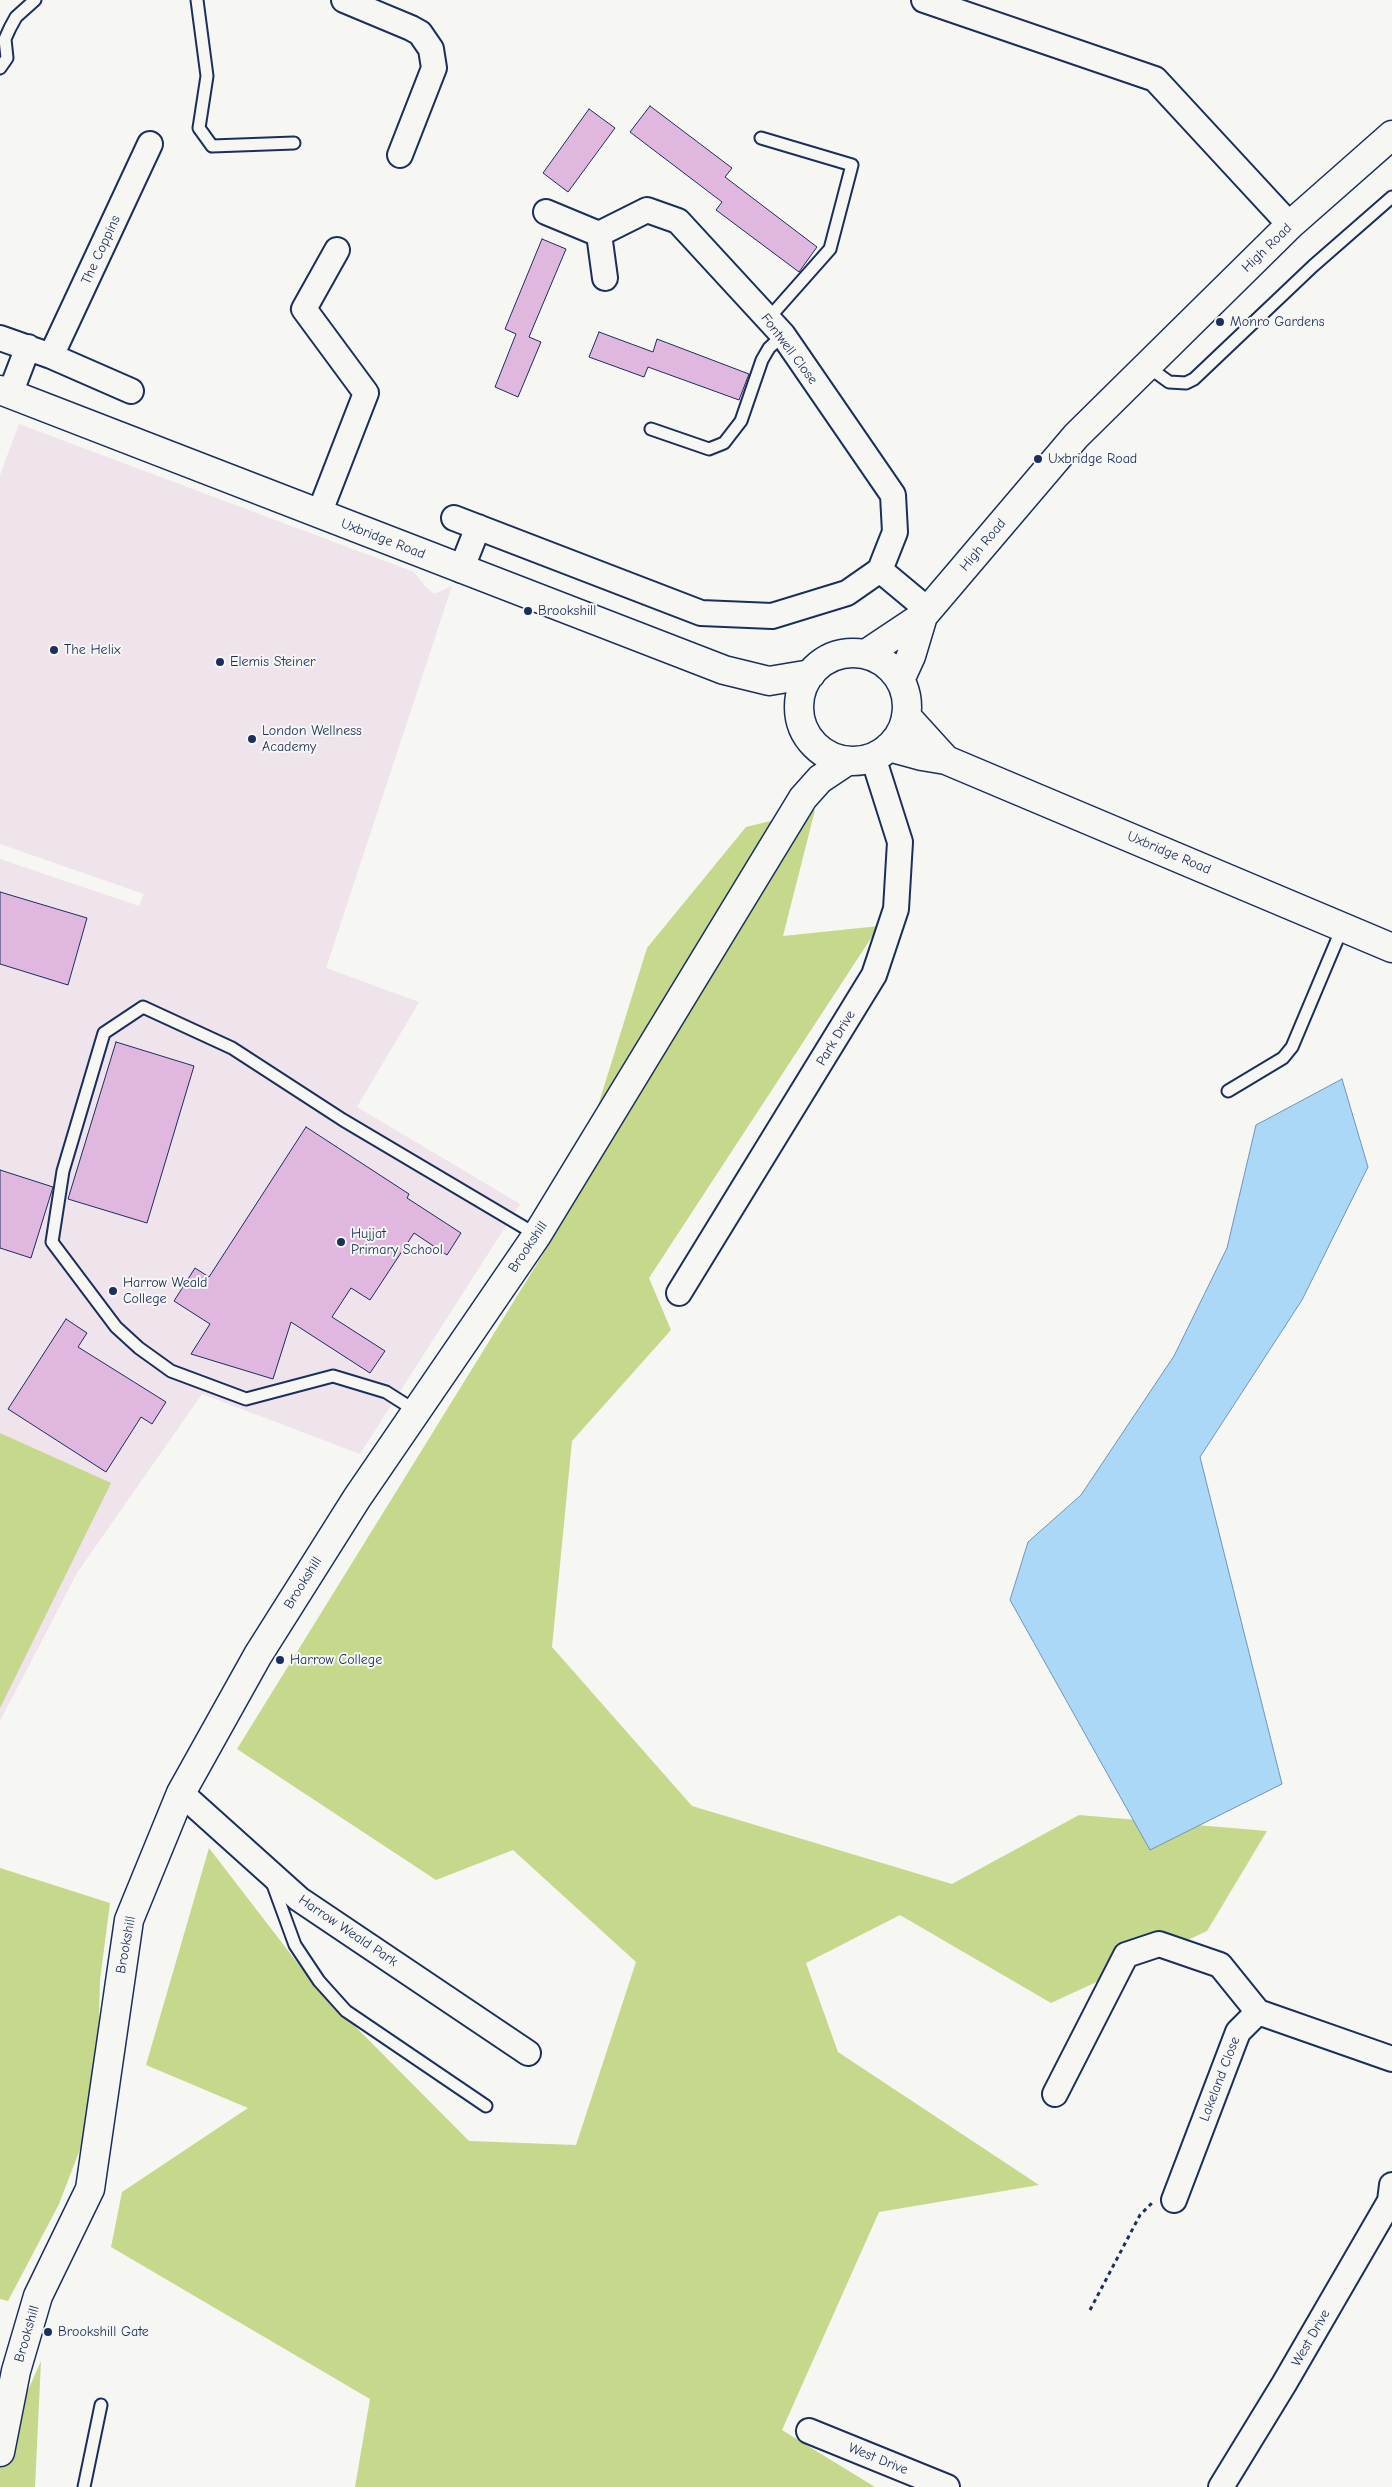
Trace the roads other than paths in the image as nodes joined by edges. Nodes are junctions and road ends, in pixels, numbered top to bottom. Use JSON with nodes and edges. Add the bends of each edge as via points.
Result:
{"nodes":[{"id":1,"x":35,"y":0,"type":"edge"},
{"id":2,"x":197,"y":0,"type":"edge"},
{"id":3,"x":344,"y":0,"type":"edge"},
{"id":4,"x":924,"y":0,"type":"edge"},
{"id":5,"x":0,"y":68,"type":"edge"},
{"id":6,"x":1392,"y":135,"type":"edge"},
{"id":7,"x":761,"y":138,"type":"dead end"},
{"id":8,"x":294,"y":143,"type":"dead end"},
{"id":9,"x":150,"y":144,"type":"dead end"},
{"id":10,"x":400,"y":156,"type":"dead end"},
{"id":11,"x":1392,"y":198,"type":"edge"},
{"id":12,"x":546,"y":212,"type":"dead end"},
{"id":13,"x":1290,"y":225,"type":"junction"},
{"id":14,"x":599,"y":234,"type":"junction"},
{"id":15,"x":337,"y":250,"type":"dead end"},
{"id":16,"x":604,"y":278,"type":"dead end"},
{"id":17,"x":775,"y":327,"type":"junction"},
{"id":18,"x":0,"y":338,"type":"edge"},
{"id":19,"x":28,"y":347,"type":"junction"},
{"id":20,"x":51,"y":356,"type":"junction"},
{"id":21,"x":1147,"y":366,"type":"junction"},
{"id":22,"x":131,"y":391,"type":"dead end"},
{"id":23,"x":5,"y":392,"type":"edge"},
{"id":24,"x":651,"y":429,"type":"dead end"},
{"id":25,"x":319,"y":514,"type":"junction"},
{"id":26,"x":454,"y":518,"type":"dead end"},
{"id":27,"x":478,"y":527,"type":"junction"},
{"id":28,"x":461,"y":570,"type":"junction"},
{"id":29,"x":880,"y":570,"type":"junction"},
{"id":30,"x":926,"y":613,"type":"junction"},
{"id":31,"x":866,"y":654,"type":"junction"},
{"id":32,"x":810,"y":674,"type":"junction"},
{"id":33,"x":900,"y":680,"type":"junction"},
{"id":34,"x":769,"y":681,"type":"junction"},
{"id":35,"x":799,"y":710,"type":"junction"},
{"id":36,"x":906,"y":716,"type":"junction"},
{"id":37,"x":814,"y":744,"type":"junction"},
{"id":38,"x":869,"y":755,"type":"junction"},
{"id":39,"x":946,"y":760,"type":"junction"},
{"id":40,"x":803,"y":798,"type":"junction"},
{"id":41,"x":1343,"y":926,"type":"junction"},
{"id":42,"x":1392,"y":948,"type":"edge"},
{"id":43,"x":1228,"y":1091,"type":"dead end"},
{"id":44,"x":537,"y":1235,"type":"junction"},
{"id":45,"x":679,"y":1293,"type":"dead end"},
{"id":46,"x":416,"y":1411,"type":"junction"},
{"id":47,"x":182,"y":1792,"type":"junction"},
{"id":48,"x":268,"y":1871,"type":"junction"},
{"id":49,"x":1258,"y":2012,"type":"junction"},
{"id":50,"x":528,"y":2054,"type":"dead end"},
{"id":51,"x":1392,"y":2059,"type":"edge"},
{"id":52,"x":1055,"y":2094,"type":"dead end"},
{"id":53,"x":486,"y":2106,"type":"dead end"},
{"id":54,"x":1392,"y":2185,"type":"edge"},
{"id":55,"x":1174,"y":2200,"type":"road end"},
{"id":56,"x":100,"y":2405,"type":"dead end"},
{"id":57,"x":809,"y":2431,"type":"dead end"},
{"id":58,"x":0,"y":2452,"type":"edge"},
{"id":59,"x":84,"y":2487,"type":"edge"},
{"id":60,"x":947,"y":2487,"type":"edge"},
{"id":61,"x":1221,"y":2487,"type":"edge"}],
"edges":[{"from":1,"to":5,"type":"lane","via":[[16,17],[10,28],[5,39],[7,58]]},
{"from":2,"to":8,"type":"lane","via":[[207,76],[199,128],[212,146]]},
{"from":3,"to":10,"type":"street","via":[[420,33],[432,49],[434,68]]},
{"from":4,"to":13,"type":"street","via":[[1155,79]]},
{"from":6,"to":13,"type":"main road","name":"High Road"},
{"from":7,"to":17,"type":"lane","via":[[852,165],[830,249]]},
{"from":9,"to":20,"type":"street","name":"The Coppins"},
{"from":11,"to":21,"type":"lane","via":[[1313,266],[1194,379],[1186,383],[1168,382]]},
{"from":12,"to":14,"type":"street"},
{"from":13,"to":21,"type":"main road","name":"High Road"},
{"from":14,"to":16,"type":"street"},
{"from":14,"to":17,"type":"street","name":"Fontwell Close","via":[[647,210],[678,221]]},
{"from":15,"to":25,"type":"street","via":[[304,308],[366,393]]},
{"from":17,"to":24,"type":"lane","via":[[741,420],[724,443],[709,449]]},
{"from":17,"to":29,"type":"street","name":"Fontwell Close","via":[[893,495],[895,532]]},
{"from":18,"to":19,"type":"street"},
{"from":19,"to":20,"type":"street"},
{"from":19,"to":23,"type":"street"},
{"from":20,"to":22,"type":"street"},
{"from":21,"to":30,"type":"main road","name":"High Road","via":[[1076,436]]},
{"from":23,"to":25,"type":"main road","name":"Uxbridge Road"},
{"from":25,"to":28,"type":"main road","name":"Uxbridge Road"},
{"from":26,"to":27,"type":"street"},
{"from":27,"to":28,"type":"street"},
{"from":27,"to":29,"type":"street","via":[[701,613],[772,616],[847,593]]},
{"from":28,"to":34,"type":"main road","name":"Uxbridge Road","via":[[681,655]]},
{"from":29,"to":30,"type":"street"},
{"from":30,"to":31,"type":"main road","name":"High Road"},
{"from":30,"to":33,"type":"main road","name":"High Road"},
{"from":31,"to":32,"type":"main road","via":[[848,652],[829,658]]},
{"from":31,"to":33,"type":"main road","via":[[883,663]]},
{"from":32,"to":34,"type":"main road","name":"Uxbridge Road"},
{"from":32,"to":35,"type":"main road","via":[[802,687]]},
{"from":33,"to":36,"type":"main road","via":[[906,697]]},
{"from":34,"to":35,"type":"main road"},
{"from":35,"to":37,"type":"main road","via":[[803,729]]},
{"from":36,"to":38,"type":"main road","via":[[900,733]]},
{"from":36,"to":39,"type":"main road","name":"Uxbridge Road"},
{"from":37,"to":38,"type":"main road","via":[[829,755]]},
{"from":37,"to":40,"type":"main road","name":"Brookshill","via":[[812,774]]},
{"from":38,"to":39,"type":"main road","name":"Uxbridge Road"},
{"from":38,"to":40,"type":"main road","name":"Brookshill","via":[[820,779]]},
{"from":38,"to":45,"type":"street","name":"Park Drive","via":[[900,842],[896,909],[874,976]]},
{"from":39,"to":41,"type":"main road","name":"Uxbridge Road"},
{"from":40,"to":44,"type":"main road","name":"Brookshill"},
{"from":41,"to":42,"type":"main road","name":"Uxbridge Road"},
{"from":41,"to":43,"type":"lane","via":[[1292,1047],[1283,1058]]},
{"from":44,"to":46,"type":"main road","name":"Brookshill"},
{"from":44,"to":46,"type":"lane","via":[[343,1120],[232,1048],[143,1007],[104,1033],[63,1171],[52,1242],[116,1327],[171,1371],[246,1399],[333,1376],[386,1392]]},
{"from":46,"to":47,"type":"main road","name":"Brookshill","via":[[258,1655]]},
{"from":47,"to":48,"type":"street","name":"Harrow Weald Park"},
{"from":47,"to":58,"type":"main road","name":"Brookshill","via":[[129,1920],[90,2188],[38,2296],[16,2371]]},
{"from":48,"to":50,"type":"street","name":"Harrow Weald Park","via":[[299,1899]]},
{"from":48,"to":53,"type":"lane","via":[[295,1946],[346,2011]]},
{"from":49,"to":51,"type":"street"},
{"from":49,"to":52,"type":"street","via":[[1220,1965],[1159,1944],[1126,1955]]},
{"from":49,"to":55,"type":"street","name":"Lakeland Close","via":[[1238,2032]]},
{"from":54,"to":61,"type":"street","name":"West Drive","via":[[1390,2201]]},
{"from":56,"to":59,"type":"lane"},
{"from":57,"to":60,"type":"street","name":"West Drive"}]}
